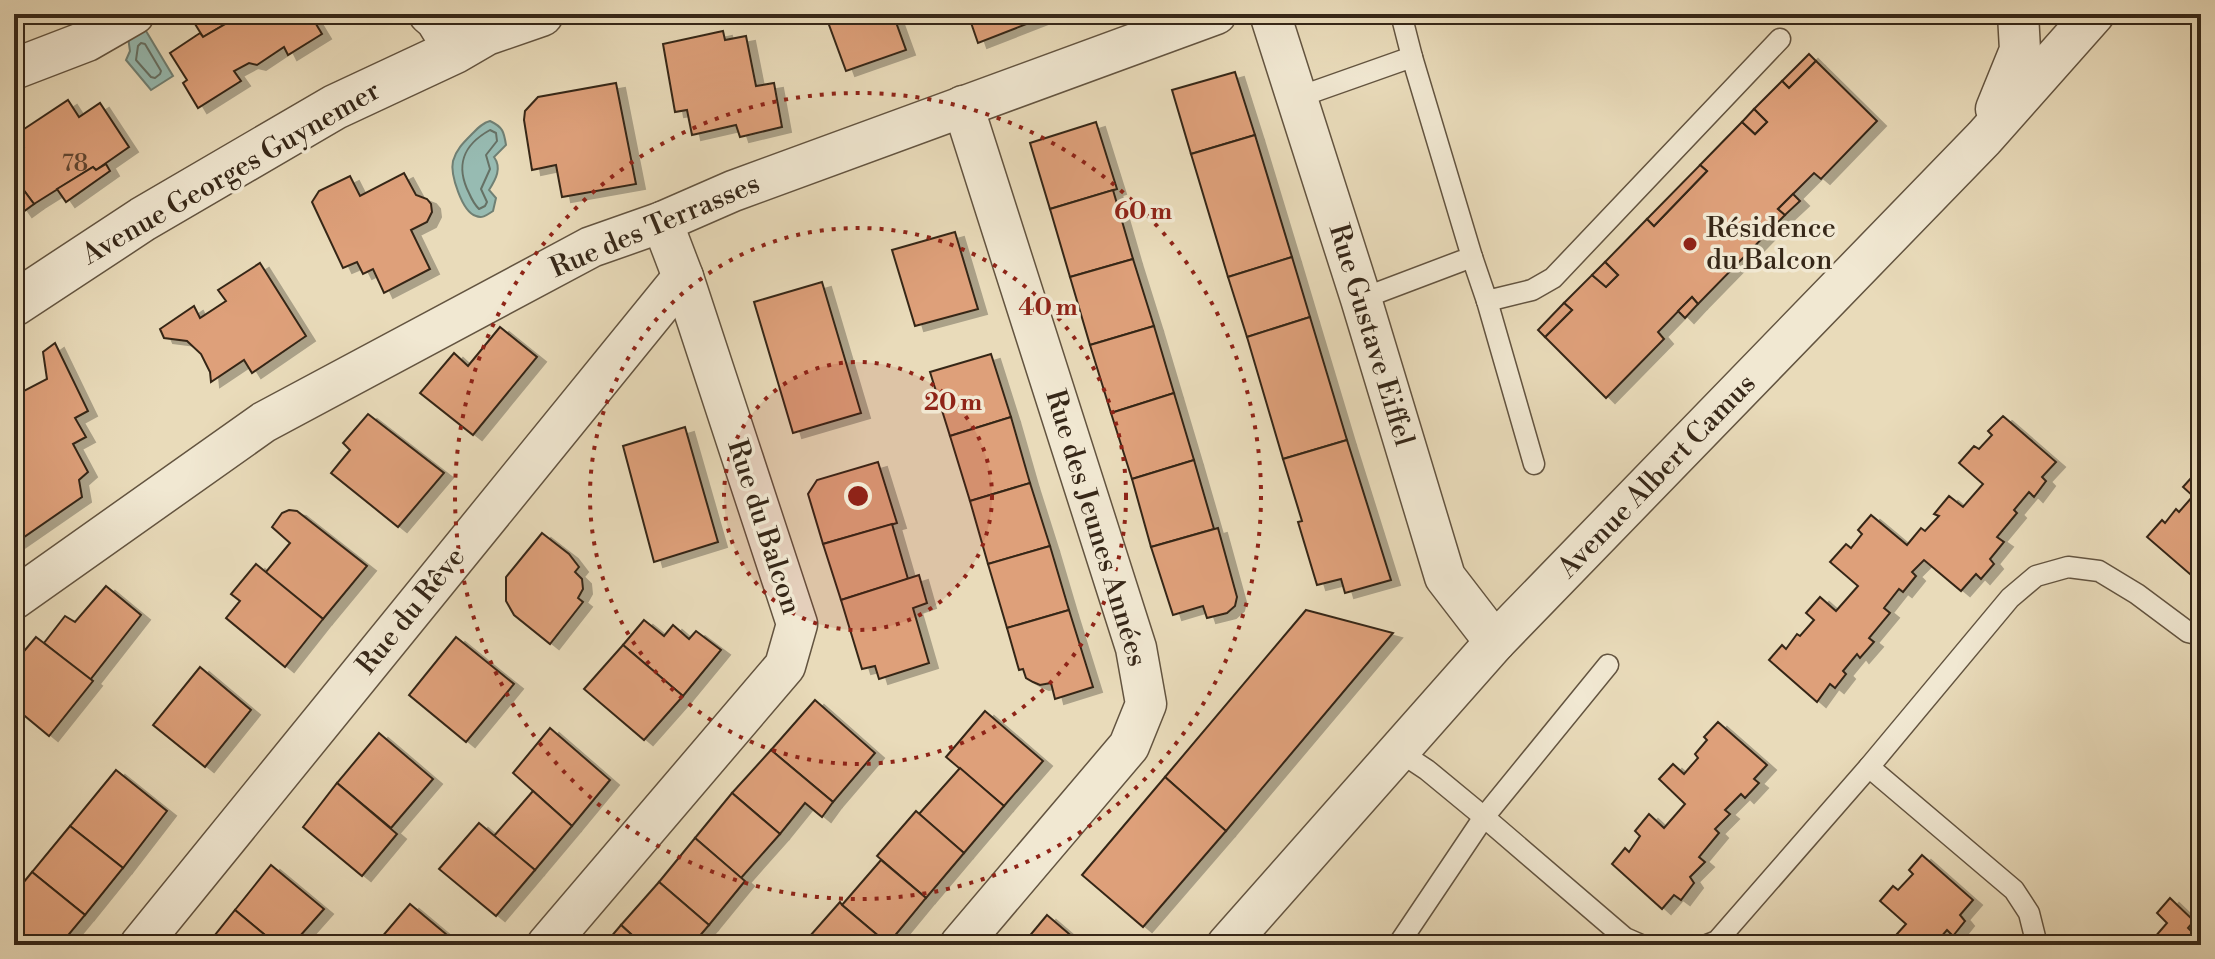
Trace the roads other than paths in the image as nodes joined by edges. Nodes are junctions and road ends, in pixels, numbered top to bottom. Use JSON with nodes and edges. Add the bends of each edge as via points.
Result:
{"nodes":[{"id":1,"x":134,"y":14,"type":"edge"},
{"id":2,"x":429,"y":14,"type":"edge"},
{"id":3,"x":541,"y":14,"type":"edge"},
{"id":4,"x":1216,"y":14,"type":"edge"},
{"id":5,"x":1270,"y":14,"type":"edge"},
{"id":6,"x":1401,"y":14,"type":"edge"},
{"id":7,"x":2018,"y":14,"type":"edge"},
{"id":8,"x":2094,"y":14,"type":"edge"},
{"id":9,"x":1780,"y":39,"type":"dead end"},
{"id":10,"x":455,"y":51,"type":"junction"},
{"id":11,"x":1412,"y":57,"type":"junction"},
{"id":12,"x":14,"y":69,"type":"edge"},
{"id":13,"x":1296,"y":98,"type":"junction"},
{"id":14,"x":963,"y":106,"type":"junction"},
{"id":15,"x":1984,"y":138,"type":"junction"},
{"id":16,"x":662,"y":222,"type":"junction"},
{"id":17,"x":1472,"y":257,"type":"junction"},
{"id":18,"x":683,"y":277,"type":"junction"},
{"id":19,"x":1361,"y":299,"type":"junction"},
{"id":20,"x":1487,"y":301,"type":"junction"},
{"id":21,"x":14,"y":304,"type":"edge"},
{"id":22,"x":1534,"y":464,"type":"dead end"},
{"id":23,"x":14,"y":599,"type":"edge"},
{"id":24,"x":2201,"y":635,"type":"edge"},
{"id":25,"x":1495,"y":642,"type":"junction"},
{"id":26,"x":1608,"y":665,"type":"dead end"},
{"id":27,"x":1400,"y":752,"type":"junction"},
{"id":28,"x":1869,"y":767,"type":"junction"},
{"id":29,"x":1484,"y":817,"type":"junction"},
{"id":30,"x":140,"y":945,"type":"edge"},
{"id":31,"x":547,"y":945,"type":"edge"},
{"id":32,"x":960,"y":945,"type":"edge"},
{"id":33,"x":1227,"y":945,"type":"edge"},
{"id":34,"x":1398,"y":945,"type":"edge"},
{"id":35,"x":1641,"y":945,"type":"edge"},
{"id":36,"x":1707,"y":945,"type":"edge"},
{"id":37,"x":2037,"y":945,"type":"edge"}],
"edges":[{"from":1,"to":12,"type":"street","via":[[87,41]]},
{"from":2,"to":10,"type":"street"},
{"from":3,"to":10,"type":"street","name":"Avenue Georges Guynemer","via":[[486,33]]},
{"from":4,"to":14,"type":"street","name":"Rue des Terrasses"},
{"from":5,"to":13,"type":"street","name":"Rue Gustave Eiffel"},
{"from":6,"to":11,"type":"lane"},
{"from":7,"to":15,"type":"street","via":[[2020,50]]},
{"from":8,"to":15,"type":"street","name":"Avenue Albert Camus"},
{"from":9,"to":20,"type":"lane","via":[[1553,278],[1532,290]]},
{"from":10,"to":21,"type":"street","name":"Avenue Georges Guynemer","via":[[335,107],[143,219]]},
{"from":11,"to":13,"type":"lane"},
{"from":11,"to":17,"type":"lane"},
{"from":13,"to":19,"type":"street","name":"Rue Gustave Eiffel"},
{"from":14,"to":16,"type":"street","name":"Rue des Terrasses"},
{"from":14,"to":32,"type":"street","name":"Rue des Jeunes Années","via":[[1136,648],[1146,704],[1129,746]]},
{"from":15,"to":25,"type":"street","name":"Avenue Albert Camus"},
{"from":16,"to":18,"type":"street","name":"Rue du Balcon"},
{"from":16,"to":23,"type":"street","name":"Rue des Terrasses","via":[[591,247],[264,422]]},
{"from":17,"to":19,"type":"lane"},
{"from":17,"to":20,"type":"lane"},
{"from":18,"to":30,"type":"street","name":"Rue du Rêve"},
{"from":18,"to":31,"type":"street","name":"Rue du Balcon","via":[[797,624],[785,666]]},
{"from":19,"to":25,"type":"street","name":"Rue Gustave Eiffel","via":[[1445,577]]},
{"from":20,"to":22,"type":"lane"},
{"from":24,"to":28,"type":"lane","via":[[2188,632],[2099,571],[2068,567],[2036,576],[2010,598]]},
{"from":25,"to":27,"type":"street","name":"Avenue Albert Camus"},
{"from":26,"to":29,"type":"lane"},
{"from":27,"to":29,"type":"lane"},
{"from":27,"to":33,"type":"street","name":"Avenue Albert Camus"},
{"from":28,"to":36,"type":"lane","via":[[1717,941]]},
{"from":28,"to":37,"type":"lane","via":[[2014,890],[2029,913]]},
{"from":29,"to":34,"type":"lane"},
{"from":29,"to":35,"type":"lane","via":[[1625,938]]}]}
